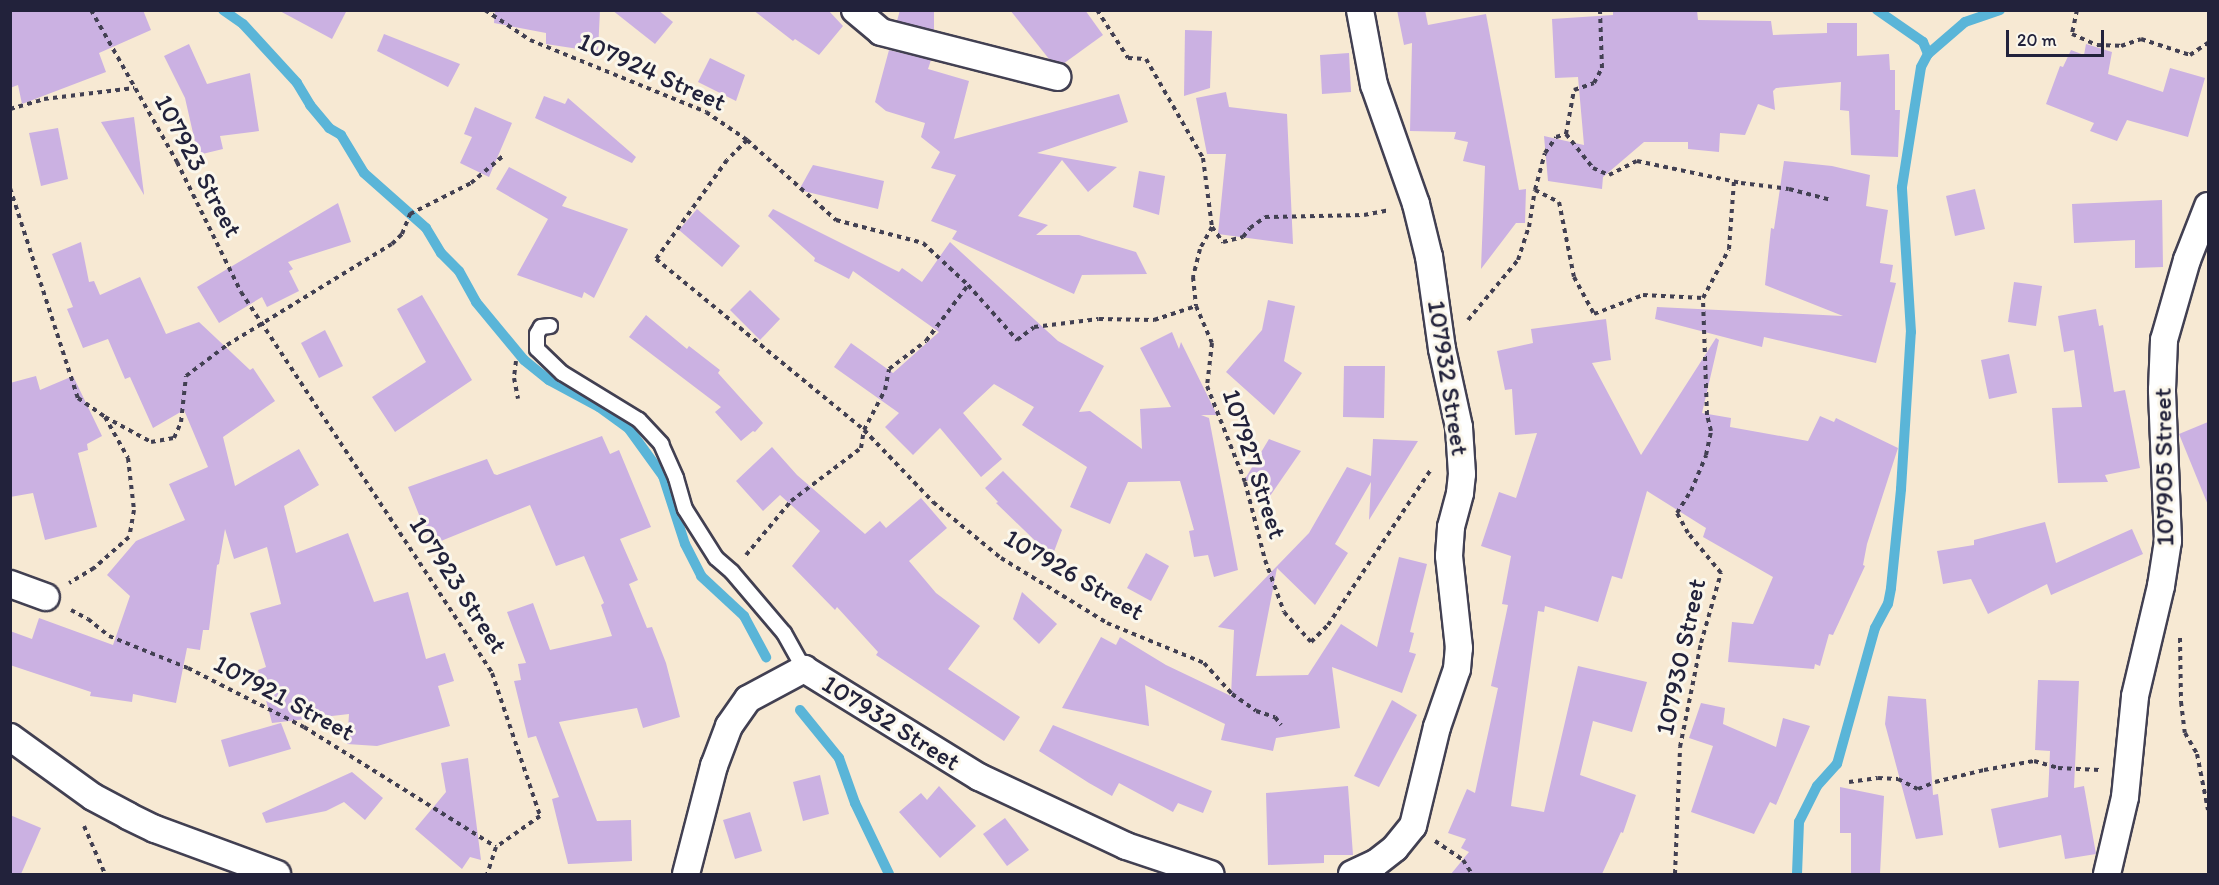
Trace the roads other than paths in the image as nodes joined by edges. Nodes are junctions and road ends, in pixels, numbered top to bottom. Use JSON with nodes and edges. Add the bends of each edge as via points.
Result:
{"nodes":[{"id":1,"x":855,"y":10,"type":"edge"},
{"id":2,"x":1360,"y":10,"type":"edge"},
{"id":3,"x":1057,"y":77,"type":"dead end"},
{"id":4,"x":2208,"y":206,"type":"edge"},
{"id":5,"x":550,"y":326,"type":"dead end"},
{"id":6,"x":10,"y":584,"type":"edge"},
{"id":7,"x":46,"y":597,"type":"road end"},
{"id":8,"x":804,"y":669,"type":"junction"},
{"id":9,"x":10,"y":737,"type":"edge"},
{"id":10,"x":277,"y":874,"type":"edge"},
{"id":11,"x":686,"y":874,"type":"edge"},
{"id":12,"x":1210,"y":874,"type":"edge"},
{"id":13,"x":1352,"y":874,"type":"edge"},
{"id":14,"x":2108,"y":874,"type":"edge"}],
"edges":[{"from":1,"to":3,"type":"street","via":[[881,32]]},
{"from":2,"to":13,"type":"street","name":"107932 Street","via":[[1374,85],[1416,204],[1429,257],[1459,427],[1462,474],[1449,556],[1459,648],[1457,669],[1437,727],[1413,826],[1376,863]]},
{"from":4,"to":14,"type":"street","name":"107905 Street","via":[[2187,260],[2164,340],[2168,541],[2135,696],[2125,797]]},
{"from":5,"to":8,"type":"lane","via":[[541,327],[537,334],[537,349],[562,373],[639,420],[661,444],[685,509],[716,558],[784,633]]},
{"from":6,"to":7,"type":"street"},
{"from":8,"to":11,"type":"street","name":"107932 Street","via":[[748,699],[729,726],[714,766]]},
{"from":8,"to":12,"type":"street","name":"107932 Street","via":[[979,777],[1126,846]]},
{"from":9,"to":10,"type":"street","via":[[93,797],[128,816]]}]}
